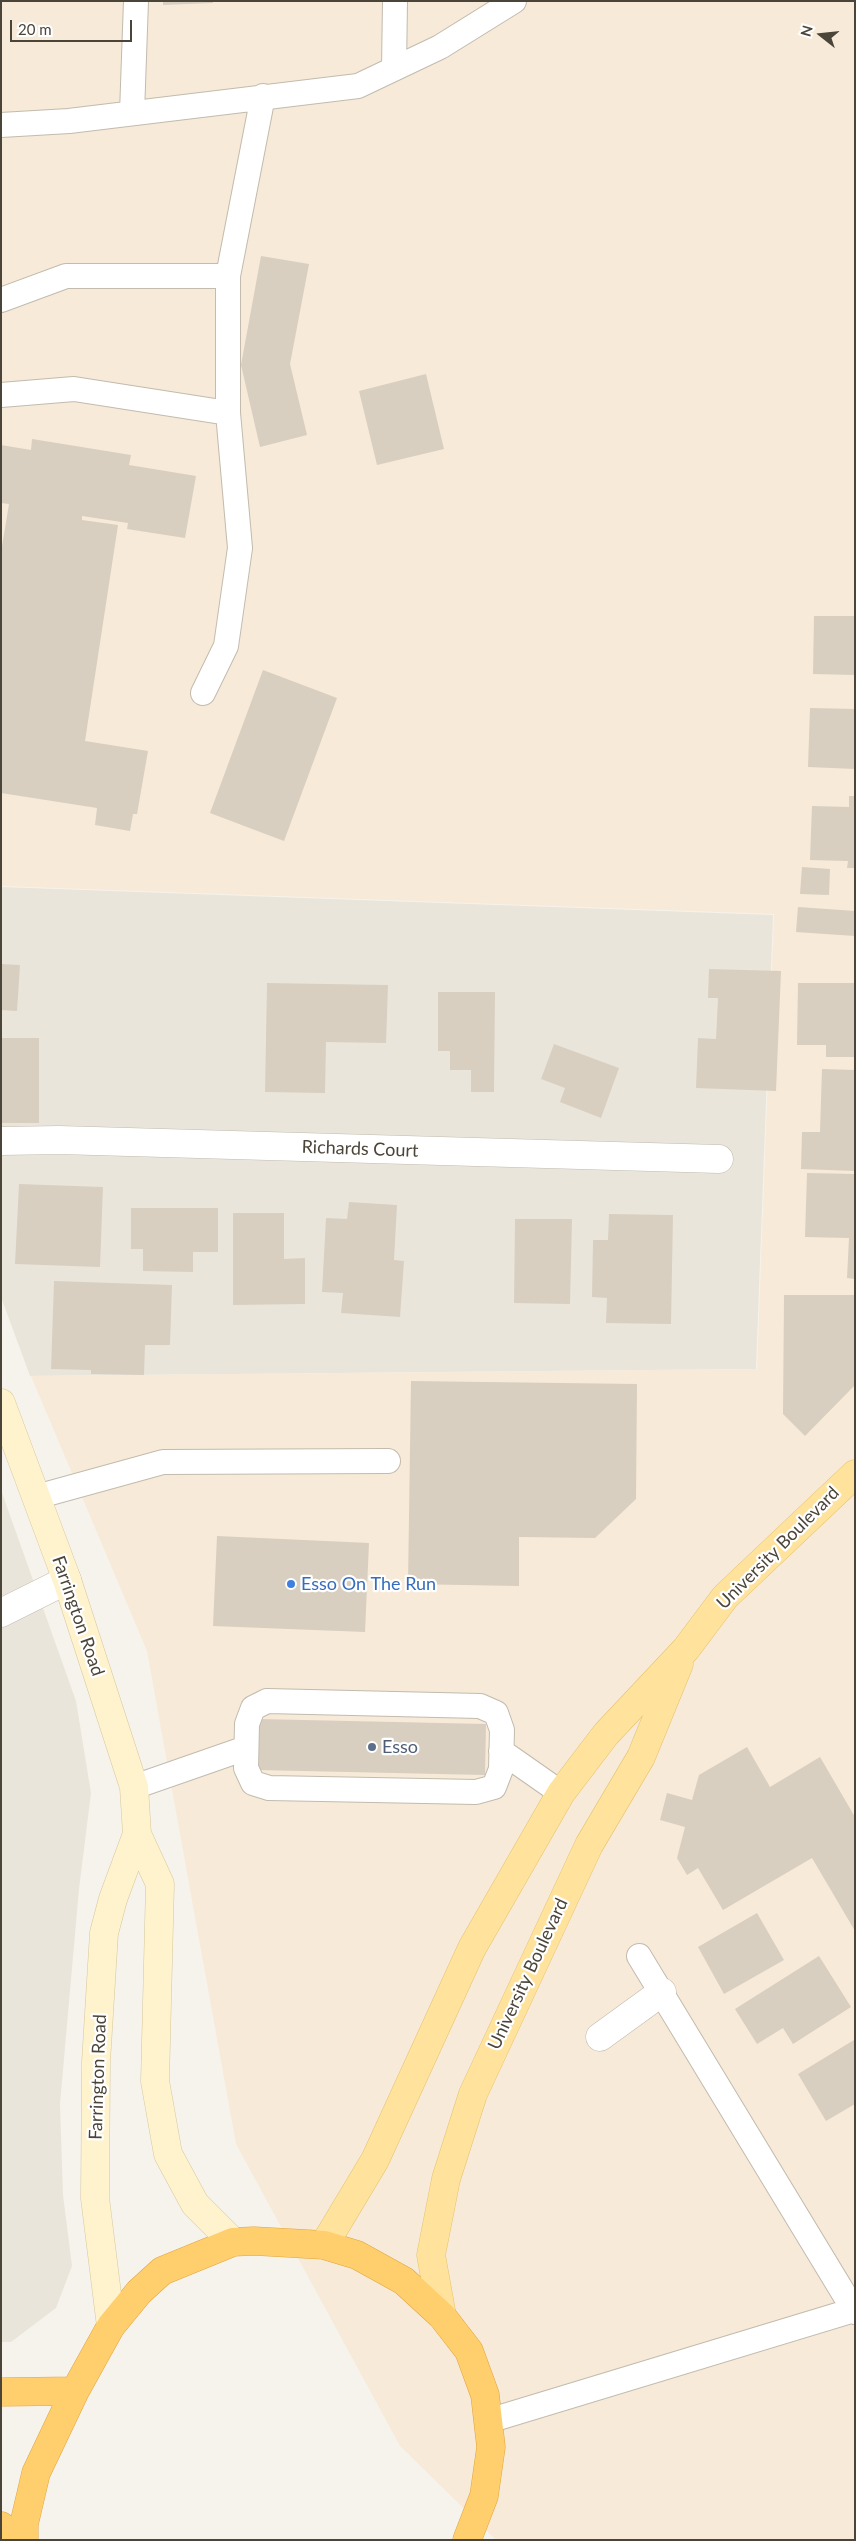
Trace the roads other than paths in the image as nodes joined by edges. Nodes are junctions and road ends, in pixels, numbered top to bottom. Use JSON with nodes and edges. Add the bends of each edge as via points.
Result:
{"nodes":[{"id":1,"x":136,"y":1,"type":"edge"},
{"id":2,"x":395,"y":1,"type":"edge"},
{"id":3,"x":514,"y":1,"type":"edge"},
{"id":4,"x":394,"y":69,"type":"junction"},
{"id":5,"x":263,"y":96,"type":"junction"},
{"id":6,"x":132,"y":113,"type":"junction"},
{"id":7,"x":1,"y":125,"type":"edge"},
{"id":8,"x":228,"y":276,"type":"junction"},
{"id":9,"x":1,"y":300,"type":"edge"},
{"id":10,"x":1,"y":395,"type":"edge"},
{"id":11,"x":228,"y":413,"type":"junction"},
{"id":12,"x":203,"y":693,"type":"dead end"},
{"id":13,"x":1,"y":1142,"type":"edge"},
{"id":14,"x":719,"y":1159,"type":"dead end"},
{"id":15,"x":1,"y":1403,"type":"edge"},
{"id":16,"x":388,"y":1461,"type":"dead end"},
{"id":17,"x":855,"y":1474,"type":"edge"},
{"id":18,"x":36,"y":1497,"type":"junction"},
{"id":19,"x":67,"y":1580,"type":"junction"},
{"id":20,"x":1,"y":1613,"type":"edge"},
{"id":21,"x":686,"y":1649,"type":"junction"},
{"id":22,"x":246,"y":1748,"type":"junction"},
{"id":23,"x":501,"y":1751,"type":"junction"},
{"id":24,"x":134,"y":1787,"type":"junction"},
{"id":25,"x":561,"y":1793,"type":"junction"},
{"id":26,"x":137,"y":1834,"type":"junction"},
{"id":27,"x":639,"y":1956,"type":"dead end"},
{"id":28,"x":662,"y":1992,"type":"junction"},
{"id":29,"x":600,"y":2037,"type":"dead end"},
{"id":30,"x":232,"y":2242,"type":"junction"},
{"id":31,"x":324,"y":2244,"type":"junction"},
{"id":32,"x":854,"y":2311,"type":"edge"},
{"id":33,"x":442,"y":2316,"type":"junction"},
{"id":34,"x":111,"y":2326,"type":"junction"},
{"id":35,"x":75,"y":2391,"type":"junction"},
{"id":36,"x":1,"y":2392,"type":"edge"},
{"id":37,"x":488,"y":2421,"type":"junction"},
{"id":38,"x":1,"y":2526,"type":"edge"},
{"id":39,"x":12,"y":2540,"type":"edge"},
{"id":40,"x":24,"y":2540,"type":"edge"},
{"id":41,"x":467,"y":2540,"type":"edge"}],
"edges":[{"from":1,"to":6,"type":"lane"},
{"from":2,"to":4,"type":"lane"},
{"from":3,"to":4,"type":"lane","via":[[440,47]]},
{"from":4,"to":5,"type":"lane","via":[[358,86]]},
{"from":5,"to":6,"type":"lane"},
{"from":5,"to":8,"type":"lane"},
{"from":6,"to":7,"type":"lane"},
{"from":8,"to":9,"type":"lane","via":[[66,276]]},
{"from":8,"to":11,"type":"lane"},
{"from":10,"to":11,"type":"lane","via":[[74,389]]},
{"from":11,"to":12,"type":"lane","via":[[240,548],[226,646]]},
{"from":13,"to":14,"type":"street","name":"Richards Court","via":[[58,1140]]},
{"from":15,"to":18,"type":"street","name":"Farrington Road"},
{"from":16,"to":18,"type":"lane","via":[[163,1462]]},
{"from":17,"to":21,"type":"main road","name":"University Boulevard","via":[[725,1596]]},
{"from":18,"to":19,"type":"street","name":"Farrington Road"},
{"from":19,"to":20,"type":"street"},
{"from":19,"to":24,"type":"street","name":"Farrington Road"},
{"from":21,"to":25,"type":"main road","name":"University Boulevard","via":[[606,1734]]},
{"from":21,"to":33,"type":"main road","name":"University Boulevard","via":[[641,1757],[589,1845],[473,2094],[446,2179],[431,2255]]},
{"from":22,"to":23,"type":"lane","via":[[246,1768],[253,1782],[269,1788],[476,1792],[494,1787],[501,1769]]},
{"from":22,"to":23,"type":"lane","via":[[247,1724],[253,1708],[267,1701],[480,1706],[496,1714],[502,1730]]},
{"from":22,"to":24,"type":"lane"},
{"from":23,"to":25,"type":"lane"},
{"from":24,"to":26,"type":"street","name":"Farrington Road"},
{"from":25,"to":31,"type":"main road","name":"University Boulevard","via":[[472,1948],[375,2160]]},
{"from":26,"to":30,"type":"street","name":"Farrington Road","via":[[160,1884],[155,2080],[168,2154],[195,2204]]},
{"from":26,"to":34,"type":"street","name":"Farrington Road","via":[[104,1934],[96,2062],[95,2198]]},
{"from":27,"to":28,"type":"lane"},
{"from":28,"to":29,"type":"street"},
{"from":28,"to":32,"type":"lane"},
{"from":30,"to":31,"type":"highway"},
{"from":30,"to":34,"type":"highway","via":[[162,2271],[138,2292]]},
{"from":31,"to":33,"type":"highway","via":[[356,2255],[404,2281]]},
{"from":32,"to":37,"type":"lane"},
{"from":33,"to":37,"type":"highway","via":[[470,2351],[484,2395]]},
{"from":34,"to":35,"type":"highway"},
{"from":35,"to":36,"type":"highway"},
{"from":35,"to":40,"type":"highway","via":[[36,2473],[24,2524]]},
{"from":37,"to":41,"type":"highway","via":[[491,2447],[489,2474]]},
{"from":38,"to":39,"type":"highway"}]}
